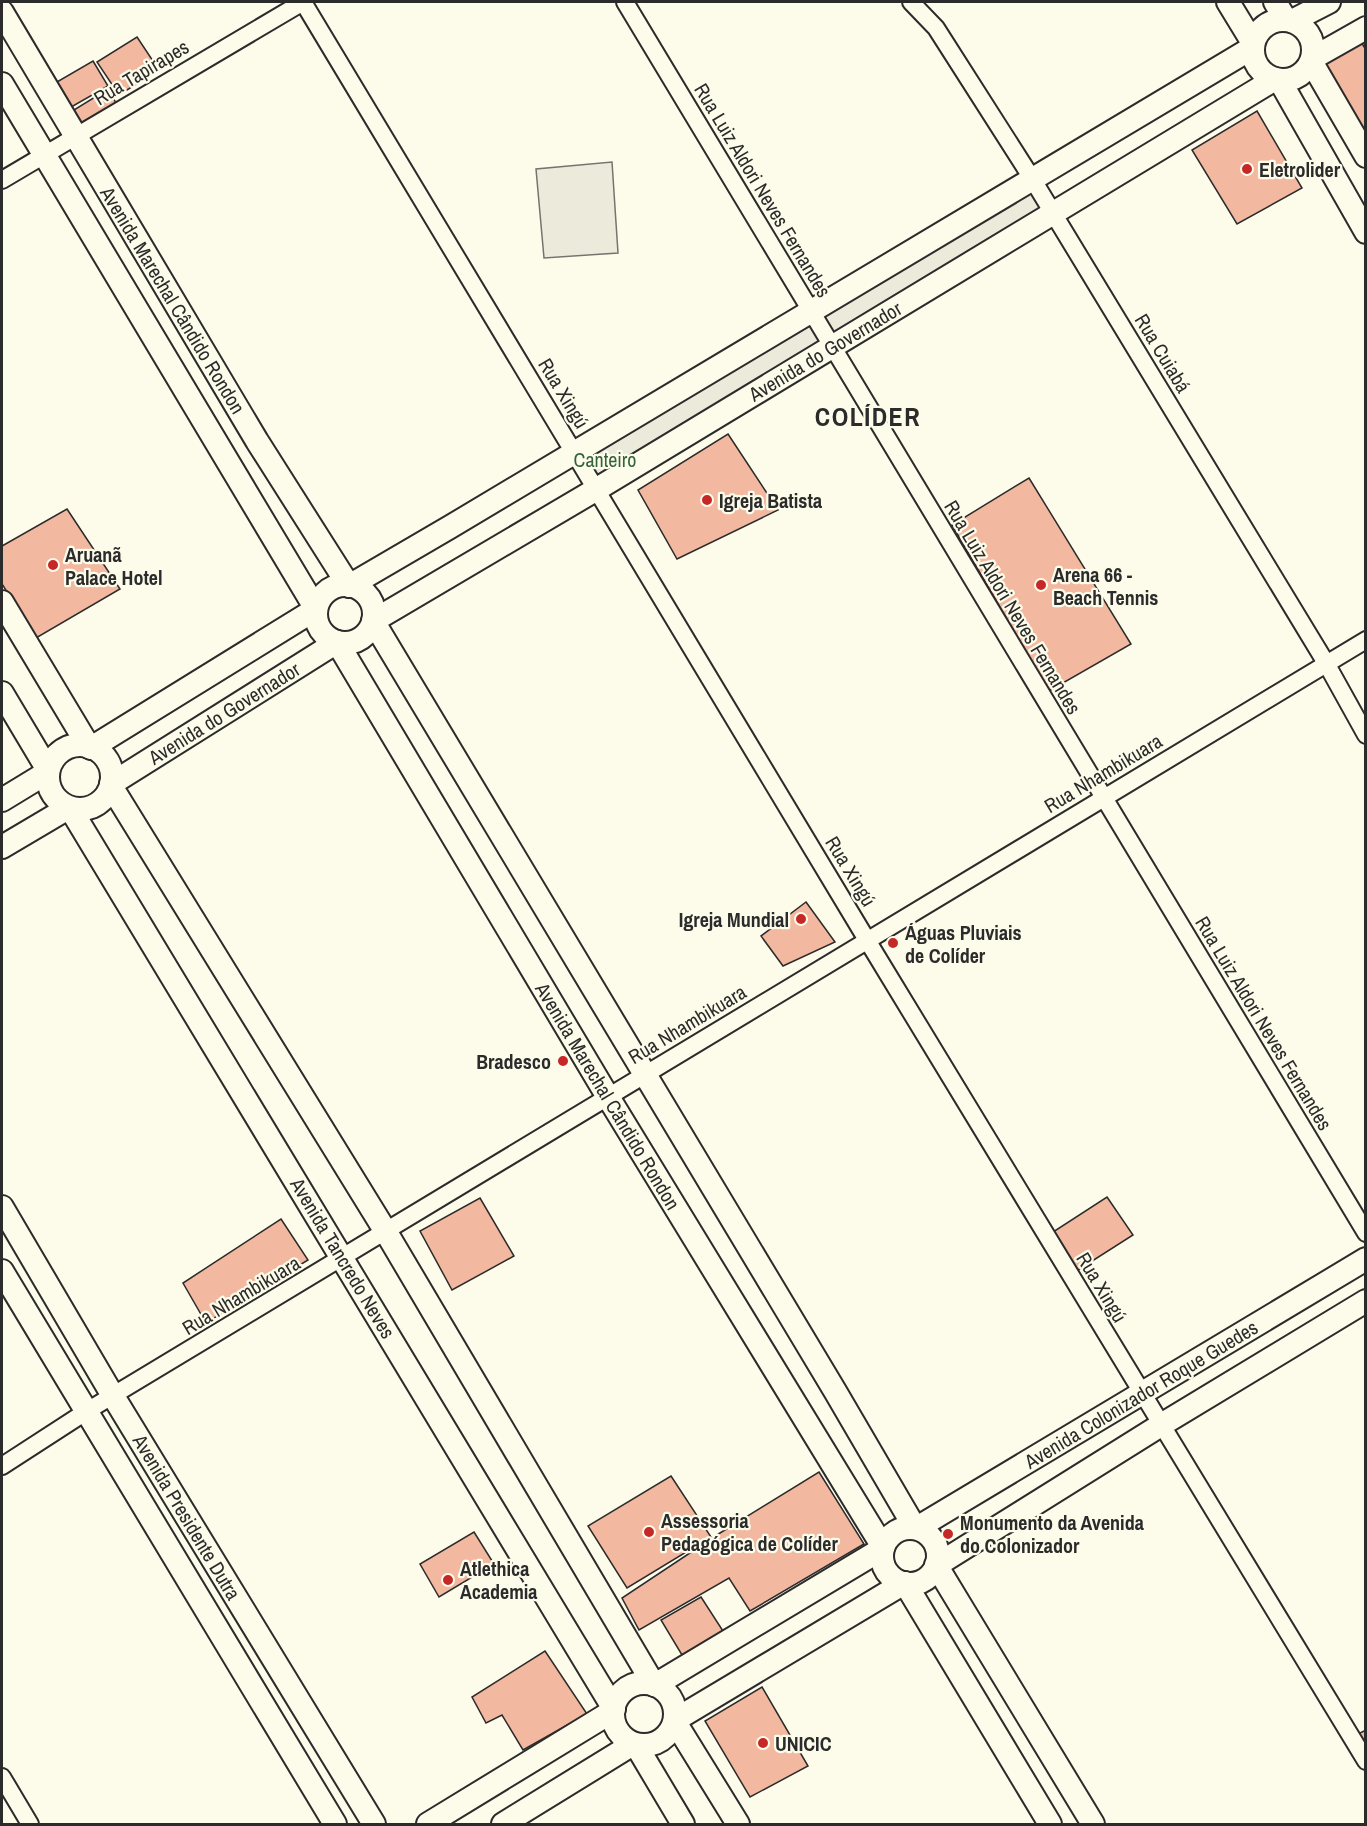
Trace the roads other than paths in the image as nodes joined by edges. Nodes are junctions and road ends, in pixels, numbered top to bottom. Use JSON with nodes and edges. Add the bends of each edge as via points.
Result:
{"nodes":[{"id":1,"x":303,"y":2,"type":"edge"},
{"id":2,"x":625,"y":2,"type":"edge"},
{"id":3,"x":911,"y":2,"type":"edge"},
{"id":4,"x":1228,"y":2,"type":"edge"},
{"id":5,"x":1329,"y":2,"type":"edge"},
{"id":6,"x":2,"y":12,"type":"edge"},
{"id":7,"x":1285,"y":14,"type":"edge"},
{"id":8,"x":1365,"y":28,"type":"edge"},
{"id":9,"x":1252,"y":46,"type":"junction"},
{"id":10,"x":1313,"y":60,"type":"junction"},
{"id":11,"x":1277,"y":80,"type":"junction"},
{"id":12,"x":2,"y":84,"type":"edge"},
{"id":13,"x":76,"y":135,"type":"junction"},
{"id":14,"x":44,"y":154,"type":"junction"},
{"id":15,"x":1365,"y":156,"type":"edge"},
{"id":16,"x":2,"y":180,"type":"edge"},
{"id":17,"x":1033,"y":180,"type":"junction"},
{"id":18,"x":1053,"y":212,"type":"junction"},
{"id":19,"x":1365,"y":232,"type":"edge"},
{"id":20,"x":811,"y":311,"type":"junction"},
{"id":21,"x":833,"y":347,"type":"junction"},
{"id":22,"x":575,"y":452,"type":"junction"},
{"id":23,"x":597,"y":489,"type":"junction"},
{"id":24,"x":348,"y":586,"type":"junction"},
{"id":25,"x":2,"y":602,"type":"edge"},
{"id":26,"x":316,"y":609,"type":"junction"},
{"id":27,"x":373,"y":621,"type":"junction"},
{"id":28,"x":1365,"y":640,"type":"edge"},
{"id":29,"x":337,"y":642,"type":"junction"},
{"id":30,"x":1326,"y":663,"type":"junction"},
{"id":31,"x":2,"y":693,"type":"edge"},
{"id":32,"x":1365,"y":735,"type":"edge"},
{"id":33,"x":90,"y":747,"type":"junction"},
{"id":34,"x":48,"y":771,"type":"junction"},
{"id":35,"x":111,"y":785,"type":"junction"},
{"id":36,"x":1103,"y":797,"type":"junction"},
{"id":37,"x":2,"y":800,"type":"edge"},
{"id":38,"x":69,"y":808,"type":"junction"},
{"id":39,"x":2,"y":847,"type":"edge"},
{"id":40,"x":867,"y":940,"type":"junction"},
{"id":41,"x":644,"y":1075,"type":"junction"},
{"id":42,"x":608,"y":1097,"type":"junction"},
{"id":43,"x":2,"y":1207,"type":"edge"},
{"id":44,"x":386,"y":1232,"type":"junction"},
{"id":45,"x":1365,"y":1233,"type":"edge"},
{"id":46,"x":343,"y":1258,"type":"junction"},
{"id":47,"x":1365,"y":1259,"type":"edge"},
{"id":48,"x":2,"y":1271,"type":"edge"},
{"id":49,"x":1365,"y":1301,"type":"edge"},
{"id":50,"x":1142,"y":1393,"type":"junction"},
{"id":51,"x":113,"y":1396,"type":"junction"},
{"id":52,"x":87,"y":1411,"type":"junction"},
{"id":53,"x":1161,"y":1425,"type":"junction"},
{"id":54,"x":2,"y":1466,"type":"edge"},
{"id":55,"x":916,"y":1528,"type":"junction"},
{"id":56,"x":883,"y":1548,"type":"junction"},
{"id":57,"x":937,"y":1565,"type":"junction"},
{"id":58,"x":904,"y":1583,"type":"junction"},
{"id":59,"x":654,"y":1685,"type":"junction"},
{"id":60,"x":614,"y":1710,"type":"junction"},
{"id":61,"x":675,"y":1721,"type":"junction"},
{"id":62,"x":635,"y":1744,"type":"junction"},
{"id":63,"x":1365,"y":1761,"type":"edge"},
{"id":64,"x":2,"y":1777,"type":"edge"},
{"id":65,"x":30,"y":1824,"type":"edge"},
{"id":66,"x":335,"y":1824,"type":"edge"},
{"id":67,"x":374,"y":1824,"type":"edge"},
{"id":68,"x":428,"y":1824,"type":"edge"},
{"id":69,"x":503,"y":1824,"type":"edge"},
{"id":70,"x":684,"y":1824,"type":"edge"},
{"id":71,"x":738,"y":1824,"type":"edge"},
{"id":72,"x":1050,"y":1824,"type":"edge"},
{"id":73,"x":1093,"y":1824,"type":"edge"}],
"edges":[{"from":1,"to":13,"type":"street","name":"Rua Tapirapes"},
{"from":1,"to":22,"type":"street","name":"Rua Xingú"},
{"from":2,"to":20,"type":"street","name":"Rua Luiz Aldori Neves Fernandes"},
{"from":3,"to":17,"type":"street","name":"Rua Cuiabá","via":[[936,28]]},
{"from":4,"to":9,"type":"street"},
{"from":5,"to":7,"type":"street"},
{"from":6,"to":13,"type":"street","name":"Avenida Marechal Cândido Rondon"},
{"from":7,"to":9,"type":"street","via":[[1263,28]]},
{"from":7,"to":10,"type":"street","via":[[1312,40]]},
{"from":8,"to":10,"type":"street"},
{"from":9,"to":11,"type":"street","via":[[1258,68]]},
{"from":9,"to":17,"type":"street","name":"Avenida do Governador"},
{"from":10,"to":11,"type":"street","via":[[1303,74]]},
{"from":10,"to":15,"type":"street"},
{"from":11,"to":18,"type":"street","name":"Avenida do Governador"},
{"from":11,"to":19,"type":"street"},
{"from":12,"to":14,"type":"street","name":"Avenida Marechal Cândido Rondon"},
{"from":13,"to":14,"type":"street","name":"Rua Tapirapes"},
{"from":13,"to":24,"type":"street","name":"Avenida Marechal Cândido Rondon","via":[[251,432]]},
{"from":14,"to":16,"type":"street","name":"Rua Tapirapes"},
{"from":14,"to":26,"type":"street","name":"Avenida Marechal Cândido Rondon"},
{"from":17,"to":18,"type":"street","name":"Rua Cuiabá"},
{"from":17,"to":20,"type":"street","name":"Avenida do Governador"},
{"from":18,"to":21,"type":"street","name":"Avenida do Governador"},
{"from":18,"to":30,"type":"street","name":"Rua Cuiabá"},
{"from":20,"to":21,"type":"street","name":"Rua Luiz Aldori Neves Fernandes"},
{"from":20,"to":22,"type":"street","name":"Avenida do Governador"},
{"from":21,"to":23,"type":"street","name":"Avenida do Governador"},
{"from":21,"to":36,"type":"street","name":"Rua Luiz Aldori Neves Fernandes"},
{"from":22,"to":23,"type":"street","name":"Rua Xingú"},
{"from":22,"to":24,"type":"street","name":"Avenida do Governador"},
{"from":23,"to":27,"type":"street","name":"Avenida do Governador"},
{"from":23,"to":40,"type":"street","name":"Rua Xingú"},
{"from":24,"to":26,"type":"street","via":[[324,594]]},
{"from":24,"to":27,"type":"street","via":[[358,589],[371,602]]},
{"from":25,"to":33,"type":"street"},
{"from":26,"to":29,"type":"street","via":[[322,633]]},
{"from":26,"to":33,"type":"street","name":"Avenida do Governador"},
{"from":27,"to":29,"type":"street","via":[[370,630],[355,642]]},
{"from":27,"to":41,"type":"street"},
{"from":28,"to":30,"type":"street","name":"Rua Nhambikuara"},
{"from":29,"to":35,"type":"street","name":"Avenida do Governador"},
{"from":29,"to":42,"type":"street","name":"Avenida Marechal Cândido Rondon"},
{"from":30,"to":32,"type":"street","name":"Rua Cuiabá"},
{"from":30,"to":36,"type":"street","name":"Rua Nhambikuara"},
{"from":31,"to":34,"type":"street"},
{"from":33,"to":34,"type":"street","via":[[68,747],[58,753]]},
{"from":33,"to":35,"type":"street","via":[[110,766]]},
{"from":34,"to":37,"type":"street"},
{"from":34,"to":38,"type":"street","via":[[52,793]]},
{"from":35,"to":38,"type":"street","via":[[106,796],[90,808]]},
{"from":35,"to":44,"type":"street"},
{"from":36,"to":40,"type":"street","name":"Rua Nhambikuara"},
{"from":36,"to":45,"type":"street","name":"Rua Luiz Aldori Neves Fernandes"},
{"from":38,"to":39,"type":"street"},
{"from":38,"to":46,"type":"street","name":"Avenida Tancredo Neves"},
{"from":40,"to":41,"type":"street","name":"Rua Nhambikuara"},
{"from":40,"to":50,"type":"street","name":"Rua Xingú"},
{"from":41,"to":42,"type":"street","name":"Rua Nhambikuara"},
{"from":41,"to":55,"type":"street"},
{"from":42,"to":44,"type":"street","name":"Rua Nhambikuara"},
{"from":42,"to":56,"type":"street","name":"Avenida Marechal Cândido Rondon"},
{"from":43,"to":51,"type":"street","name":"Avenida Presidente Dutra"},
{"from":44,"to":46,"type":"street","name":"Rua Nhambikuara"},
{"from":44,"to":59,"type":"street"},
{"from":46,"to":51,"type":"street","name":"Rua Nhambikuara"},
{"from":46,"to":60,"type":"street","name":"Avenida Tancredo Neves"},
{"from":47,"to":50,"type":"street","name":"Avenida Colonizador Roque Guedes"},
{"from":48,"to":52,"type":"street","name":"Avenida Presidente Dutra"},
{"from":49,"to":53,"type":"street","name":"Avenida Colonizador Roque Guedes"},
{"from":50,"to":53,"type":"street","name":"Rua Xingú"},
{"from":50,"to":55,"type":"street","name":"Avenida Colonizador Roque Guedes"},
{"from":51,"to":52,"type":"street","name":"Rua Nhambikuara"},
{"from":51,"to":67,"type":"street","name":"Avenida Presidente Dutra"},
{"from":52,"to":54,"type":"street","name":"Rua Nhambikuara"},
{"from":52,"to":66,"type":"street","name":"Avenida Presidente Dutra"},
{"from":53,"to":57,"type":"street","name":"Avenida Colonizador Roque Guedes"},
{"from":53,"to":63,"type":"street","name":"Rua Xingú"},
{"from":55,"to":56,"type":"street","via":[[891,1534]]},
{"from":55,"to":57,"type":"street","via":[[932,1538]]},
{"from":56,"to":58,"type":"street","via":[[884,1567]]},
{"from":56,"to":59,"type":"street"},
{"from":57,"to":58,"type":"street","via":[[920,1582]]},
{"from":57,"to":73,"type":"street"},
{"from":58,"to":61,"type":"street"},
{"from":58,"to":72,"type":"street"},
{"from":59,"to":60,"type":"street","via":[[636,1684],[628,1688]]},
{"from":59,"to":61,"type":"street","via":[[674,1703]]},
{"from":60,"to":62,"type":"street","via":[[618,1731]]},
{"from":60,"to":68,"type":"street"},
{"from":61,"to":62,"type":"street","via":[[672,1730],[655,1744]]},
{"from":61,"to":71,"type":"street"},
{"from":62,"to":69,"type":"street"},
{"from":62,"to":70,"type":"street"},
{"from":64,"to":65,"type":"street"}]}
